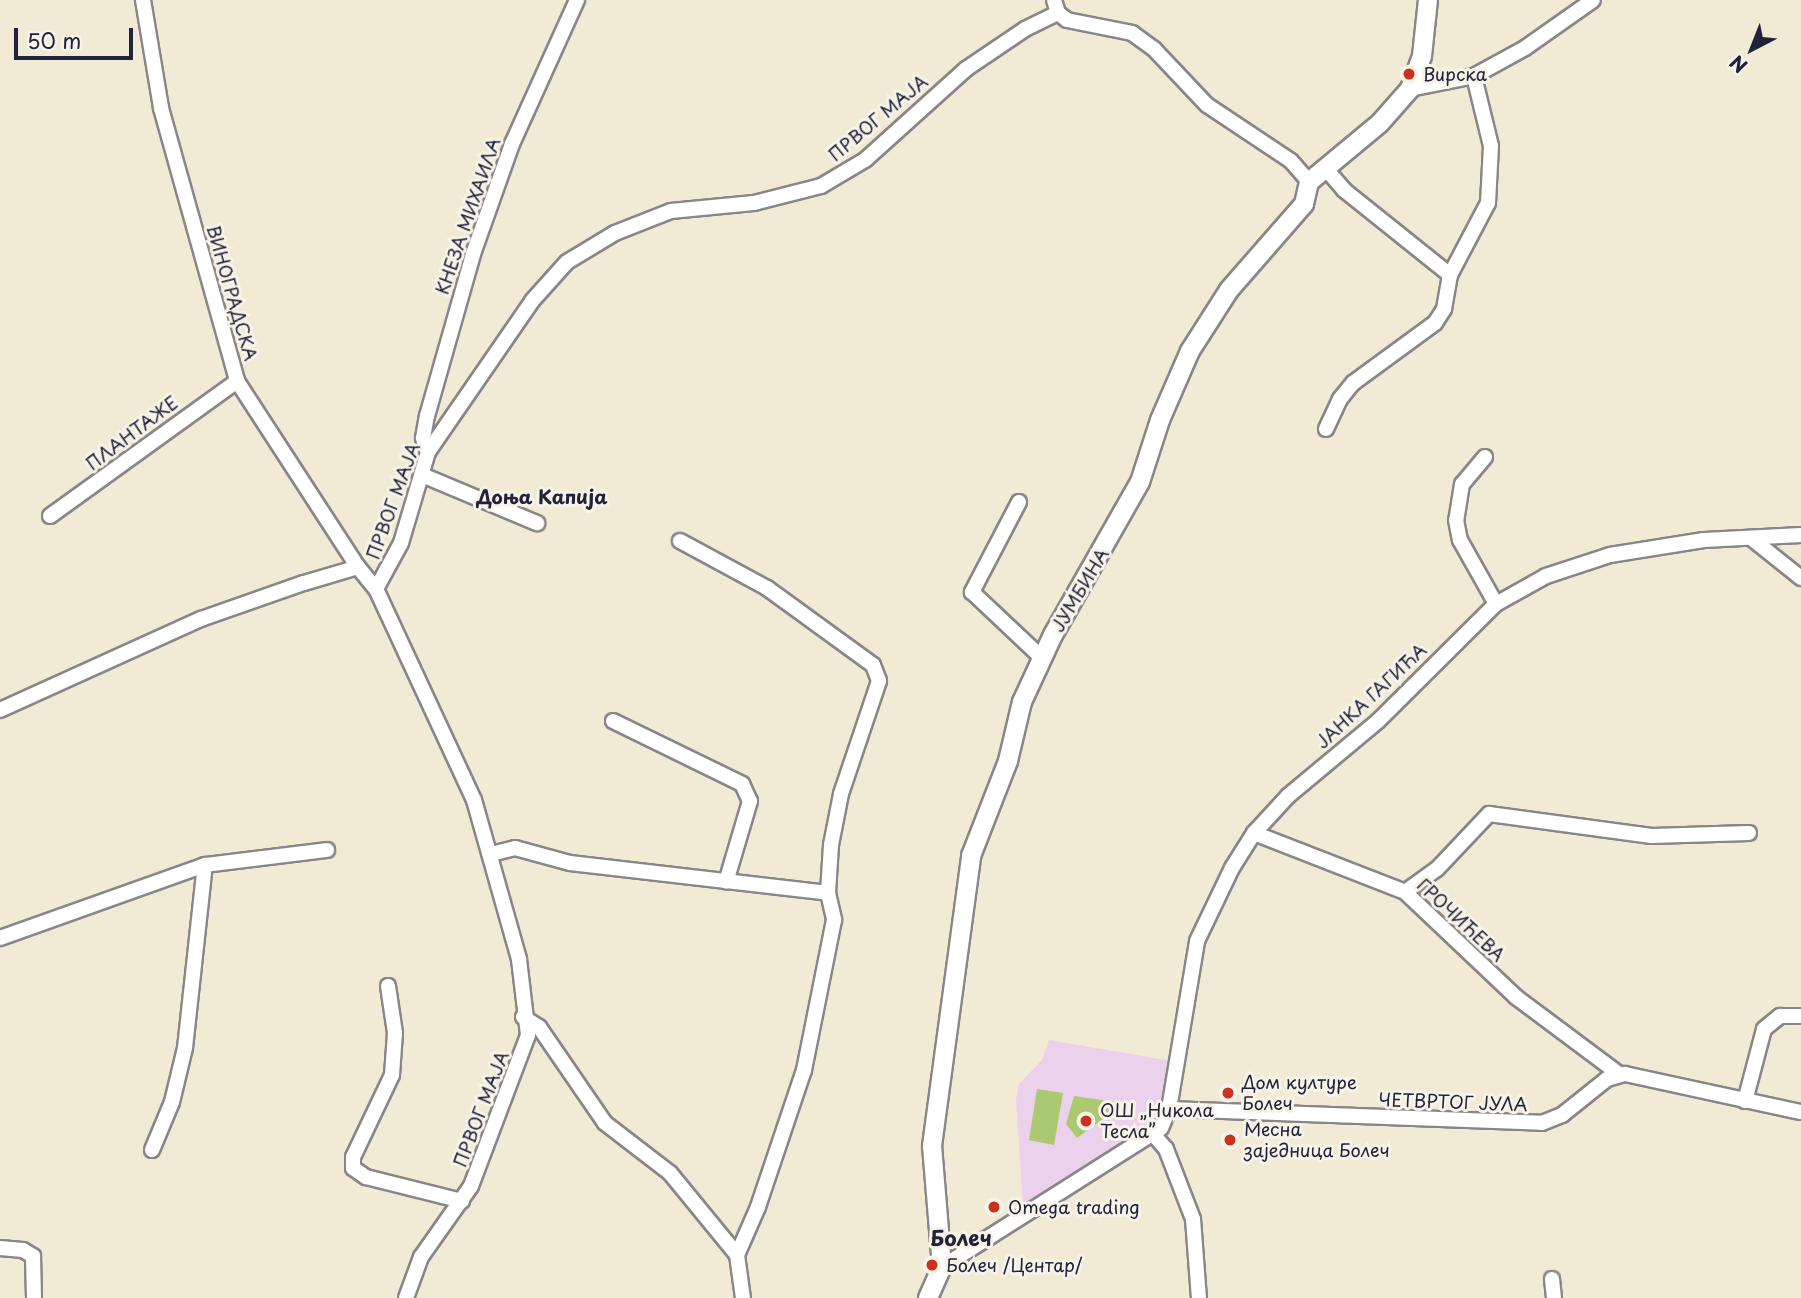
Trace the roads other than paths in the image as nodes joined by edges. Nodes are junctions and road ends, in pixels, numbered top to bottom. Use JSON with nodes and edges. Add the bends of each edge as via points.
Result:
{"nodes":[{"id":1,"x":143,"y":0,"type":"edge"},
{"id":2,"x":577,"y":0,"type":"edge"},
{"id":3,"x":1428,"y":0,"type":"edge"},
{"id":4,"x":1592,"y":0,"type":"edge"},
{"id":5,"x":1056,"y":7,"type":"edge"},
{"id":6,"x":1474,"y":76,"type":"junction"},
{"id":7,"x":1410,"y":89,"type":"junction"},
{"id":8,"x":1326,"y":169,"type":"junction"},
{"id":9,"x":1309,"y":182,"type":"junction"},
{"id":10,"x":1450,"y":275,"type":"junction"},
{"id":11,"x":237,"y":381,"type":"junction"},
{"id":12,"x":1326,"y":429,"type":"dead end"},
{"id":13,"x":428,"y":452,"type":"junction"},
{"id":14,"x":1485,"y":457,"type":"dead end"},
{"id":15,"x":422,"y":475,"type":"junction"},
{"id":16,"x":1019,"y":502,"type":"dead end"},
{"id":17,"x":50,"y":516,"type":"dead end"},
{"id":18,"x":537,"y":523,"type":"dead end"},
{"id":19,"x":1801,"y":535,"type":"edge"},
{"id":20,"x":1751,"y":538,"type":"junction"},
{"id":21,"x":680,"y":541,"type":"dead end"},
{"id":22,"x":358,"y":567,"type":"junction"},
{"id":23,"x":1801,"y":578,"type":"edge"},
{"id":24,"x":376,"y":589,"type":"junction"},
{"id":25,"x":1496,"y":604,"type":"junction"},
{"id":26,"x":1041,"y":657,"type":"junction"},
{"id":27,"x":0,"y":710,"type":"edge"},
{"id":28,"x":612,"y":720,"type":"dead end"},
{"id":29,"x":1254,"y":833,"type":"junction"},
{"id":30,"x":1749,"y":833,"type":"dead end"},
{"id":31,"x":327,"y":850,"type":"dead end"},
{"id":32,"x":491,"y":854,"type":"junction"},
{"id":33,"x":205,"y":865,"type":"junction"},
{"id":34,"x":726,"y":882,"type":"junction"},
{"id":35,"x":1405,"y":892,"type":"junction"},
{"id":36,"x":828,"y":893,"type":"junction"},
{"id":37,"x":0,"y":939,"type":"edge"},
{"id":38,"x":388,"y":986,"type":"dead end"},
{"id":39,"x":1801,"y":1016,"type":"edge"},
{"id":40,"x":523,"y":1017,"type":"junction"},
{"id":41,"x":1619,"y":1074,"type":"junction"},
{"id":42,"x":1745,"y":1101,"type":"junction"},
{"id":43,"x":1169,"y":1109,"type":"junction"},
{"id":44,"x":1801,"y":1112,"type":"edge"},
{"id":45,"x":1153,"y":1134,"type":"junction"},
{"id":46,"x":152,"y":1150,"type":"dead end"},
{"id":47,"x":462,"y":1201,"type":"junction"},
{"id":48,"x":0,"y":1248,"type":"edge"},
{"id":49,"x":737,"y":1255,"type":"junction"},
{"id":50,"x":942,"y":1267,"type":"junction"},
{"id":51,"x":1552,"y":1279,"type":"dead end"},
{"id":52,"x":34,"y":1298,"type":"edge"},
{"id":53,"x":406,"y":1298,"type":"edge"},
{"id":54,"x":743,"y":1298,"type":"edge"},
{"id":55,"x":928,"y":1298,"type":"edge"},
{"id":56,"x":1199,"y":1298,"type":"edge"},
{"id":57,"x":1554,"y":1298,"type":"edge"}],
"edges":[{"from":1,"to":11,"type":"street","name":"ВИНОГРАДСКА","via":[[161,108]]},
{"from":2,"to":13,"type":"street","name":"КНЕЗА МИХАИЛА","via":[[512,144],[473,254],[427,416],[423,438]]},
{"from":3,"to":7,"type":"street","name":"ЈУМБИНА","via":[[1422,56]]},
{"from":4,"to":6,"type":"street","via":[[1525,48]]},
{"from":5,"to":9,"type":"street","via":[[1081,24],[1132,33],[1154,49],[1207,105],[1291,161]]},
{"from":5,"to":13,"type":"street","name":"ПРВОГ МАЈА","via":[[966,69],[865,159],[830,182],[754,203],[671,211],[615,233],[567,262],[538,294]]},
{"from":6,"to":7,"type":"street"},
{"from":6,"to":10,"type":"street","via":[[1491,146],[1491,196]]},
{"from":7,"to":8,"type":"street","name":"ЈУМБИНА","via":[[1380,123]]},
{"from":8,"to":9,"type":"street","name":"ЈУМБИНА"},
{"from":8,"to":10,"type":"street","via":[[1345,190]]},
{"from":9,"to":26,"type":"street","name":"ЈУМБИНА","via":[[1304,204],[1236,281],[1189,351],[1140,482]]},
{"from":10,"to":12,"type":"street","via":[[1444,309],[1435,323],[1353,383]]},
{"from":11,"to":17,"type":"street","name":"ПЛАНТАЖЕ"},
{"from":11,"to":22,"type":"street","name":"ВИНОГРАДСКА"},
{"from":13,"to":15,"type":"street","name":"ПРВОГ МАЈА"},
{"from":14,"to":25,"type":"street","via":[[1462,484],[1456,520],[1460,540]]},
{"from":15,"to":18,"type":"street"},
{"from":15,"to":24,"type":"street","name":"ПРВОГ МАЈА","via":[[401,543]]},
{"from":16,"to":26,"type":"street","via":[[972,592]]},
{"from":19,"to":20,"type":"street","name":"ЈАНКА ГАГИЋА"},
{"from":20,"to":23,"type":"street"},
{"from":20,"to":25,"type":"street","name":"ЈАНКА ГАГИЋА","via":[[1704,540],[1610,555],[1546,576]]},
{"from":21,"to":36,"type":"street","via":[[767,588],[878,672],[879,681],[841,794],[828,859]]},
{"from":22,"to":24,"type":"street","name":"ВИНОГРАДСКА"},
{"from":22,"to":27,"type":"street","via":[[201,619]]},
{"from":24,"to":32,"type":"street","name":"ПРВОГ МАЈА","via":[[474,800]]},
{"from":25,"to":29,"type":"street","name":"ЈАНКА ГАГИЋА","via":[[1378,721],[1288,796]]},
{"from":26,"to":50,"type":"street","name":"ЈУМБИНА","via":[[971,856],[932,1146]]},
{"from":28,"to":34,"type":"street","via":[[742,784],[750,801]]},
{"from":29,"to":35,"type":"street","name":"ГРОЧИЋЕВА"},
{"from":29,"to":43,"type":"street","name":"ЈАНКА ГАГИЋА","via":[[1197,941]]},
{"from":30,"to":35,"type":"street","via":[[1652,836],[1489,814],[1437,869]]},
{"from":31,"to":33,"type":"street"},
{"from":32,"to":34,"type":"street","via":[[515,848],[570,863]]},
{"from":32,"to":40,"type":"street","name":"ПРВОГ МАЈА","via":[[524,985]]},
{"from":33,"to":37,"type":"street"},
{"from":33,"to":46,"type":"street","via":[[185,1048],[172,1102]]},
{"from":34,"to":36,"type":"street"},
{"from":35,"to":41,"type":"street","name":"ГРОЧИЋЕВА","via":[[1516,997]]},
{"from":36,"to":49,"type":"street","via":[[834,920],[804,1070]]},
{"from":38,"to":47,"type":"street","via":[[395,1033],[392,1075],[353,1157],[353,1168],[366,1177]]},
{"from":39,"to":42,"type":"street","via":[[1780,1016],[1764,1029]]},
{"from":40,"to":47,"type":"street","name":"ПРВОГ МАЈА","via":[[528,1035],[519,1066],[492,1140]]},
{"from":40,"to":49,"type":"street","via":[[539,1027],[605,1123],[670,1173]]},
{"from":41,"to":42,"type":"street"},
{"from":41,"to":43,"type":"street","name":"ЧЕТВРТОГ ЈУЛА","via":[[1553,1121],[1542,1123]]},
{"from":42,"to":44,"type":"street"},
{"from":43,"to":45,"type":"street"},
{"from":45,"to":50,"type":"street"},
{"from":45,"to":56,"type":"street","via":[[1166,1149],[1193,1219]]},
{"from":47,"to":53,"type":"street","name":"ПРВОГ МАЈА","via":[[421,1257]]},
{"from":48,"to":52,"type":"street","via":[[33,1256]]},
{"from":49,"to":54,"type":"street"},
{"from":50,"to":55,"type":"street"},
{"from":51,"to":57,"type":"street"}]}
